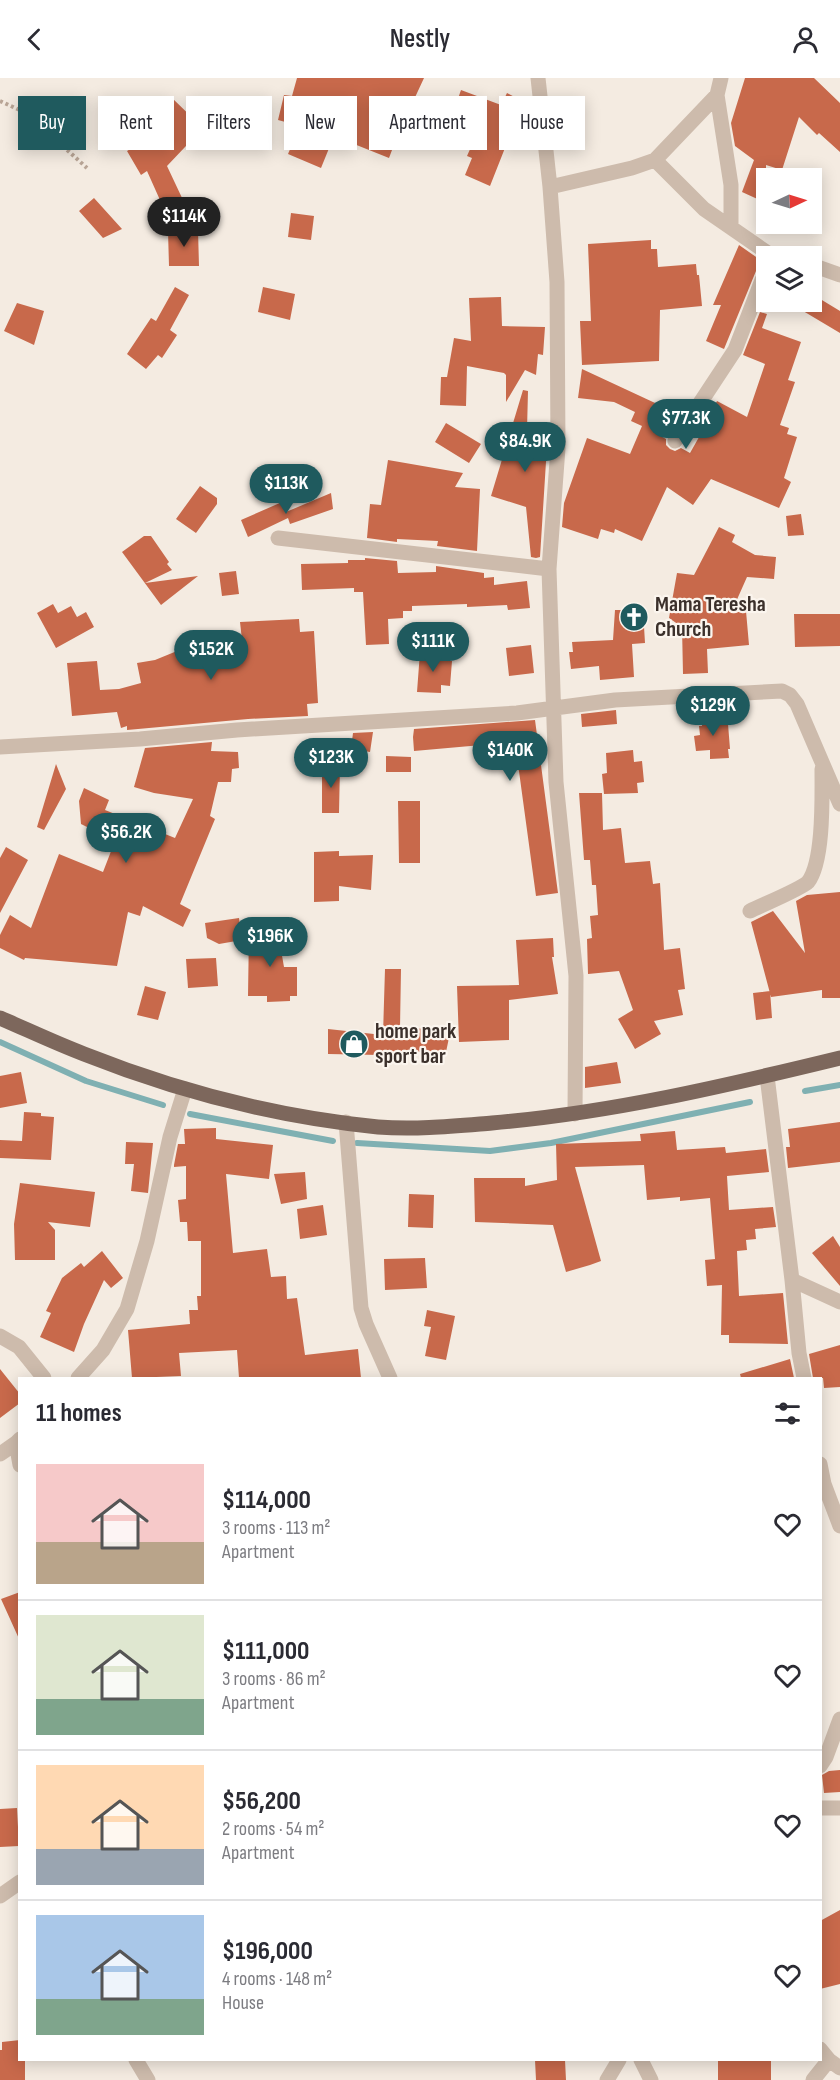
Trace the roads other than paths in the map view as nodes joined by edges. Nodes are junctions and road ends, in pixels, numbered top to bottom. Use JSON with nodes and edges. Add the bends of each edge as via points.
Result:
{"nodes":[{"id":1,"x":538,"y":78,"type":"edge"},
{"id":2,"x":721,"y":78,"type":"edge"},
{"id":3,"x":717,"y":94,"type":"junction"},
{"id":4,"x":655,"y":160,"type":"junction"},
{"id":5,"x":550,"y":187,"type":"junction"},
{"id":6,"x":731,"y":227,"type":"junction"},
{"id":7,"x":758,"y":246,"type":"edge"},
{"id":8,"x":822,"y":268,"type":"edge"},
{"id":9,"x":840,"y":274,"type":"edge"},
{"id":10,"x":756,"y":296,"type":"edge"},
{"id":11,"x":675,"y":441,"type":"dead end"},
{"id":12,"x":278,"y":538,"type":"dead end"},
{"id":13,"x":549,"y":569,"type":"junction"},
{"id":14,"x":553,"y":708,"type":"junction"},
{"id":15,"x":0,"y":747,"type":"edge"},
{"id":16,"x":822,"y":762,"type":"junction"},
{"id":17,"x":840,"y":804,"type":"edge"},
{"id":18,"x":750,"y":911,"type":"dead end"},
{"id":19,"x":0,"y":1018,"type":"edge"},
{"id":20,"x":840,"y":1058,"type":"edge"},
{"id":21,"x":767,"y":1076,"type":"junction"},
{"id":22,"x":185,"y":1089,"type":"junction"},
{"id":23,"x":575,"y":1114,"type":"junction"},
{"id":24,"x":346,"y":1122,"type":"junction"},
{"id":25,"x":792,"y":1280,"type":"junction"},
{"id":26,"x":840,"y":1302,"type":"edge"},
{"id":27,"x":0,"y":1336,"type":"edge"},
{"id":28,"x":43,"y":1377,"type":"edge"},
{"id":29,"x":79,"y":1377,"type":"edge"},
{"id":30,"x":390,"y":1377,"type":"edge"},
{"id":31,"x":804,"y":1377,"type":"edge"},
{"id":32,"x":18,"y":1441,"type":"edge"},
{"id":33,"x":0,"y":1454,"type":"edge"},
{"id":34,"x":822,"y":1474,"type":"edge"},
{"id":35,"x":840,"y":1526,"type":"edge"},
{"id":36,"x":840,"y":1719,"type":"edge"},
{"id":37,"x":822,"y":1763,"type":"edge"},
{"id":38,"x":822,"y":1808,"type":"edge"},
{"id":39,"x":840,"y":1809,"type":"edge"},
{"id":40,"x":18,"y":1883,"type":"edge"},
{"id":41,"x":0,"y":1896,"type":"edge"},
{"id":42,"x":830,"y":2059,"type":"edge"},
{"id":43,"x":137,"y":2061,"type":"edge"},
{"id":44,"x":618,"y":2061,"type":"edge"},
{"id":45,"x":642,"y":2061,"type":"edge"},
{"id":46,"x":148,"y":2080,"type":"edge"},
{"id":47,"x":607,"y":2080,"type":"edge"},
{"id":48,"x":651,"y":2080,"type":"edge"},
{"id":49,"x":813,"y":2080,"type":"edge"}],
"edges":[{"from":1,"to":5,"type":"street"},
{"from":2,"to":3,"type":"street"},
{"from":3,"to":4,"type":"street"},
{"from":3,"to":6,"type":"street","via":[[731,185]]},
{"from":4,"to":5,"type":"street"},
{"from":4,"to":6,"type":"street","via":[[704,209]]},
{"from":5,"to":13,"type":"street","via":[[557,282],[558,448]]},
{"from":6,"to":7,"type":"street"},
{"from":8,"to":9,"type":"street"},
{"from":10,"to":11,"type":"street","via":[[735,350]]},
{"from":12,"to":13,"type":"street"},
{"from":13,"to":14,"type":"street"},
{"from":14,"to":15,"type":"street"},
{"from":14,"to":16,"type":"street","via":[[615,700],[782,691],[797,704]]},
{"from":14,"to":23,"type":"street","via":[[556,782],[576,976]]},
{"from":16,"to":17,"type":"street"},
{"from":16,"to":18,"type":"street","via":[[821,818],[814,869],[807,883]]},
{"from":19,"to":22,"type":"main road","via":[[84,1054]]},
{"from":20,"to":21,"type":"main road"},
{"from":21,"to":23,"type":"main road"},
{"from":21,"to":25,"type":"street"},
{"from":22,"to":24,"type":"main road","via":[[280,1112]]},
{"from":22,"to":29,"type":"street","via":[[127,1309],[103,1350]]},
{"from":23,"to":24,"type":"main road","via":[[451,1126],[380,1127]]},
{"from":24,"to":30,"type":"street","via":[[362,1308]]},
{"from":25,"to":26,"type":"street"},
{"from":25,"to":31,"type":"street"},
{"from":27,"to":28,"type":"street","via":[[19,1347]]},
{"from":32,"to":33,"type":"street"},
{"from":34,"to":35,"type":"street"},
{"from":36,"to":37,"type":"street"},
{"from":38,"to":39,"type":"street"},
{"from":40,"to":41,"type":"street"},
{"from":42,"to":49,"type":"street"},
{"from":43,"to":46,"type":"street"},
{"from":44,"to":47,"type":"street"},
{"from":45,"to":48,"type":"street"}]}
